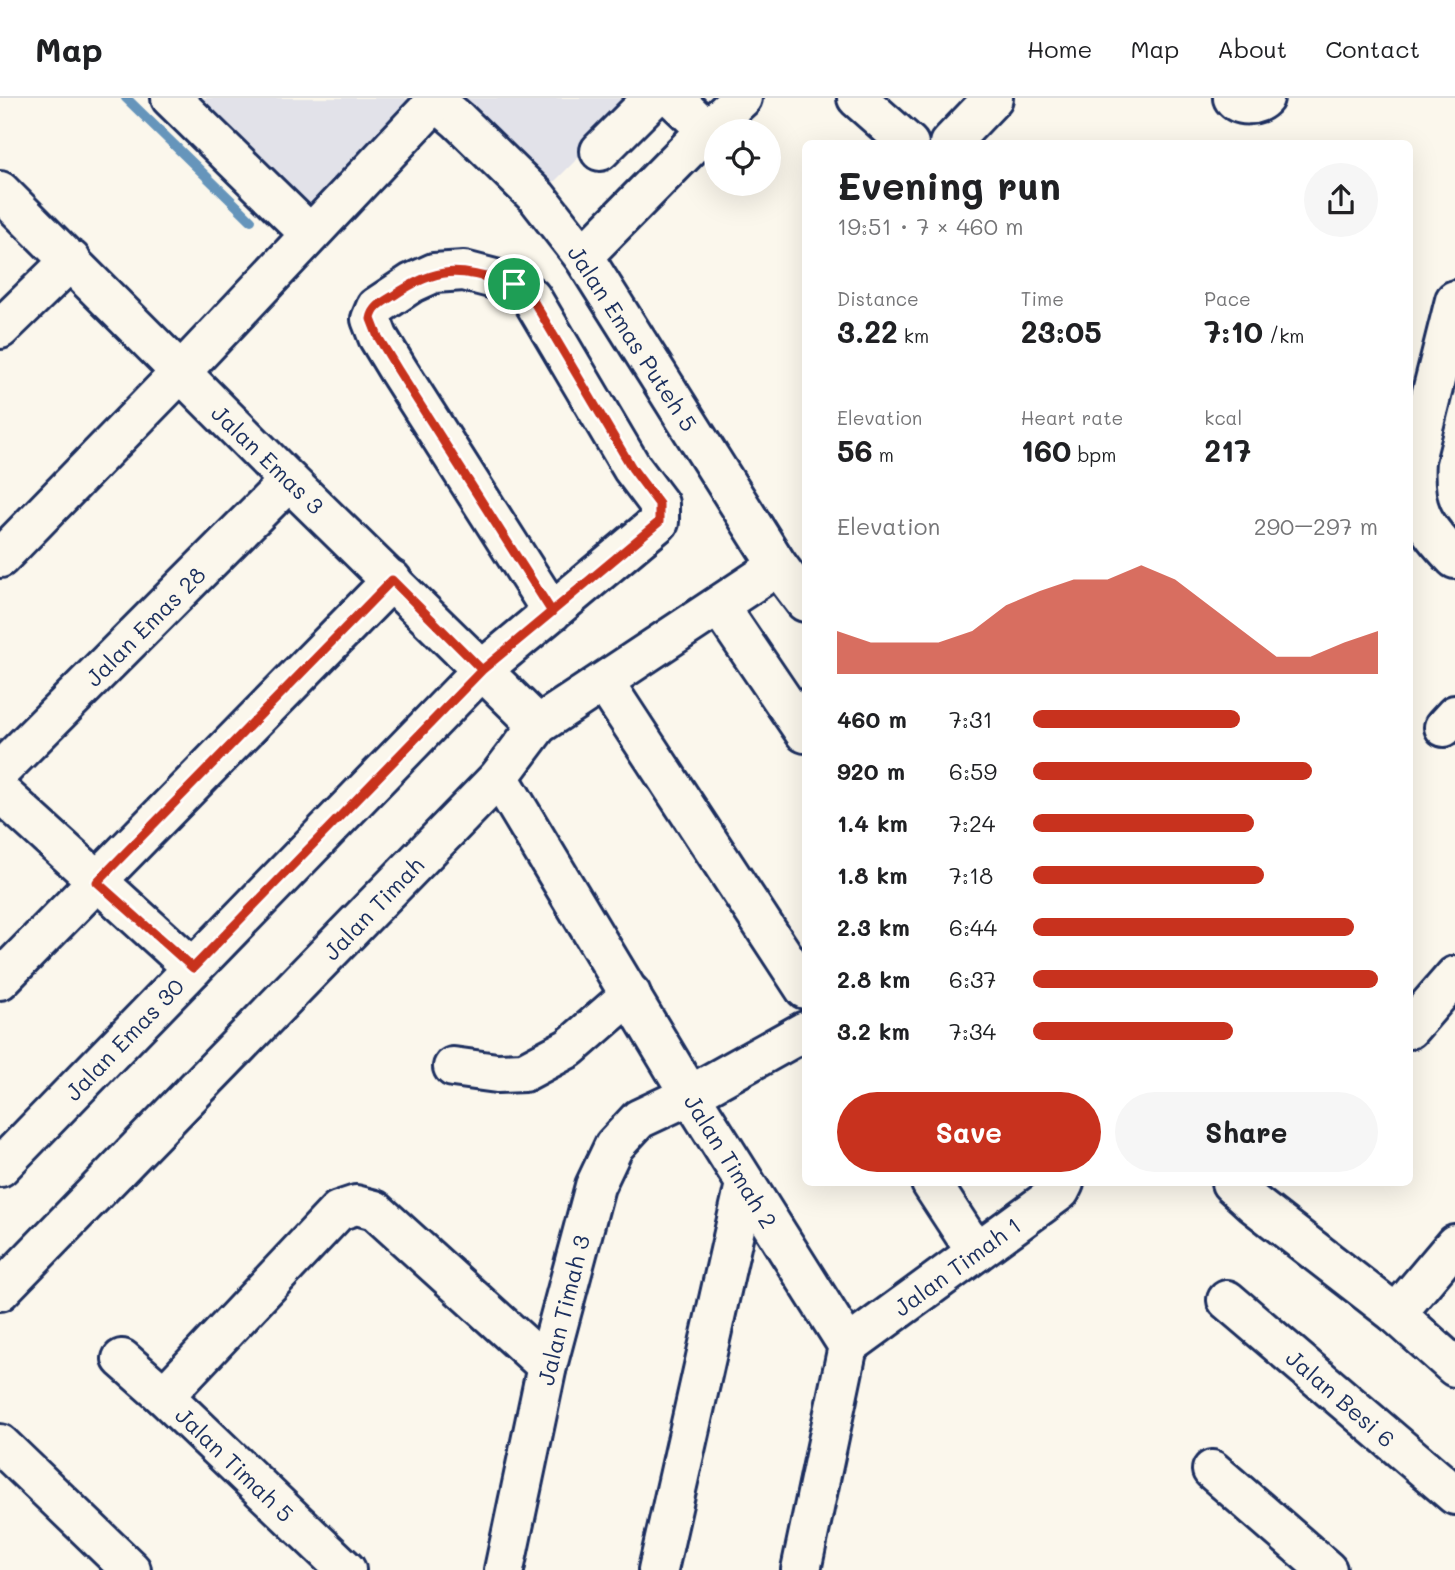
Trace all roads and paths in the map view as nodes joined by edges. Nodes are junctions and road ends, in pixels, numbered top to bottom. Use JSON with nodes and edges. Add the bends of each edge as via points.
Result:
{"nodes":[{"id":1,"x":171,"y":98,"type":"edge"},
{"id":2,"x":653,"y":98,"type":"edge"},
{"id":3,"x":673,"y":98,"type":"edge"},
{"id":4,"x":742,"y":98,"type":"edge"},
{"id":5,"x":857,"y":98,"type":"edge"},
{"id":6,"x":993,"y":98,"type":"edge"},
{"id":7,"x":1233,"y":98,"type":"edge"},
{"id":8,"x":1264,"y":98,"type":"edge"},
{"id":9,"x":435,"y":99,"type":"edge"},
{"id":10,"x":719,"y":119,"type":"edge"},
{"id":11,"x":704,"y":127,"type":"edge"},
{"id":12,"x":704,"y":133,"type":"edge"},
{"id":13,"x":904,"y":140,"type":"edge"},
{"id":14,"x":953,"y":140,"type":"edge"},
{"id":15,"x":600,"y":151,"type":"dead end"},
{"id":16,"x":0,"y":191,"type":"edge"},
{"id":17,"x":310,"y":234,"type":"junction"},
{"id":18,"x":583,"y":256,"type":"junction"},
{"id":19,"x":71,"y":260,"type":"junction"},
{"id":20,"x":1455,"y":300,"type":"edge"},
{"id":21,"x":0,"y":329,"type":"edge"},
{"id":22,"x":180,"y":373,"type":"junction"},
{"id":23,"x":289,"y":481,"type":"junction"},
{"id":24,"x":0,"y":558,"type":"edge"},
{"id":25,"x":1455,"y":559,"type":"edge"},
{"id":26,"x":778,"y":566,"type":"junction"},
{"id":27,"x":392,"y":580,"type":"junction"},
{"id":28,"x":802,"y":598,"type":"edge"},
{"id":29,"x":719,"y":607,"type":"junction"},
{"id":30,"x":552,"y":612,"type":"junction"},
{"id":31,"x":482,"y":670,"type":"junction"},
{"id":32,"x":604,"y":682,"type":"junction"},
{"id":33,"x":538,"y":725,"type":"junction"},
{"id":34,"x":802,"y":729,"type":"edge"},
{"id":35,"x":0,"y":771,"type":"edge"},
{"id":36,"x":499,"y":777,"type":"junction"},
{"id":37,"x":0,"y":792,"type":"edge"},
{"id":38,"x":97,"y":882,"type":"junction"},
{"id":39,"x":193,"y":968,"type":"junction"},
{"id":40,"x":1455,"y":976,"type":"edge"},
{"id":41,"x":0,"y":980,"type":"edge"},
{"id":42,"x":802,"y":984,"type":"edge"},
{"id":43,"x":631,"y":994,"type":"junction"},
{"id":44,"x":1413,"y":1024,"type":"edge"},
{"id":45,"x":802,"y":1033,"type":"edge"},
{"id":46,"x":453,"y":1067,"type":"dead end"},
{"id":47,"x":690,"y":1095,"type":"junction"},
{"id":48,"x":0,"y":1167,"type":"edge"},
{"id":49,"x":745,"y":1184,"type":"junction"},
{"id":50,"x":933,"y":1186,"type":"edge"},
{"id":51,"x":1062,"y":1186,"type":"edge"},
{"id":52,"x":1234,"y":1186,"type":"edge"},
{"id":53,"x":1455,"y":1244,"type":"edge"},
{"id":54,"x":976,"y":1252,"type":"junction"},
{"id":55,"x":0,"y":1292,"type":"edge"},
{"id":56,"x":1227,"y":1300,"type":"dead end"},
{"id":57,"x":1396,"y":1314,"type":"junction"},
{"id":58,"x":848,"y":1346,"type":"junction"},
{"id":59,"x":122,"y":1359,"type":"dead end"},
{"id":60,"x":547,"y":1366,"type":"junction"},
{"id":61,"x":1455,"y":1367,"type":"edge"},
{"id":62,"x":164,"y":1396,"type":"junction"},
{"id":63,"x":0,"y":1444,"type":"edge"},
{"id":64,"x":1212,"y":1470,"type":"dead end"},
{"id":65,"x":1455,"y":1495,"type":"edge"},
{"id":66,"x":131,"y":1570,"type":"edge"},
{"id":67,"x":346,"y":1570,"type":"edge"},
{"id":68,"x":504,"y":1570,"type":"edge"},
{"id":69,"x":658,"y":1570,"type":"edge"},
{"id":70,"x":801,"y":1570,"type":"edge"},
{"id":71,"x":1327,"y":1570,"type":"edge"}],
"edges":[{"from":1,"to":17,"type":"street"},
{"from":2,"to":15,"type":"street"},
{"from":3,"to":11,"type":"street"},
{"from":4,"to":10,"type":"street"},
{"from":5,"to":13,"type":"street"},
{"from":6,"to":14,"type":"street"},
{"from":7,"to":8,"type":"street","via":[[1248,104]]},
{"from":9,"to":17,"type":"street"},
{"from":9,"to":18,"type":"street","name":"Jalan Emas Puteh 5","via":[[537,197]]},
{"from":12,"to":18,"type":"street"},
{"from":16,"to":19,"type":"street","name":"Jalan Emas 3"},
{"from":17,"to":22,"type":"street"},
{"from":18,"to":26,"type":"street","name":"Jalan Emas Puteh 5"},
{"from":19,"to":21,"type":"street"},
{"from":19,"to":22,"type":"street","name":"Jalan Emas 3"},
{"from":20,"to":25,"type":"street","via":[[1413,483],[1418,509],[1430,532]]},
{"from":22,"to":23,"type":"street","name":"Jalan Emas 3"},
{"from":22,"to":24,"type":"street"},
{"from":23,"to":27,"type":"street","name":"Jalan Emas 3"},
{"from":23,"to":35,"type":"street","name":"Jalan Emas 28"},
{"from":26,"to":28,"type":"street","name":"Jalan Emas Puteh 5"},
{"from":26,"to":29,"type":"street","name":"Jalan Timah"},
{"from":27,"to":31,"type":"street","name":"Jalan Emas 3"},
{"from":27,"to":38,"type":"street"},
{"from":29,"to":32,"type":"street","name":"Jalan Timah"},
{"from":29,"to":34,"type":"street"},
{"from":30,"to":30,"type":"street","name":"Jalan Emas 30","via":[[659,522],[659,504],[632,468],[531,297],[514,284],[464,271],[434,273],[376,307],[371,319],[378,337]]},
{"from":30,"to":31,"type":"street","name":"Jalan Emas 30"},
{"from":31,"to":33,"type":"street","name":"Jalan Emas 3"},
{"from":31,"to":39,"type":"street","name":"Jalan Emas 30"},
{"from":32,"to":33,"type":"street","name":"Jalan Timah"},
{"from":32,"to":42,"type":"street"},
{"from":33,"to":36,"type":"street","name":"Jalan Timah"},
{"from":36,"to":43,"type":"street","name":"Jalan Timah 2"},
{"from":36,"to":55,"type":"street","name":"Jalan Timah"},
{"from":37,"to":38,"type":"street"},
{"from":38,"to":39,"type":"street"},
{"from":38,"to":41,"type":"street"},
{"from":39,"to":48,"type":"street","name":"Jalan Emas 30"},
{"from":40,"to":44,"type":"street"},
{"from":43,"to":46,"type":"street","via":[[569,1048],[524,1072]]},
{"from":43,"to":47,"type":"street","name":"Jalan Timah 2"},
{"from":45,"to":47,"type":"street","name":"Jalan Timah 3"},
{"from":47,"to":49,"type":"street","name":"Jalan Timah 2"},
{"from":47,"to":60,"type":"street","name":"Jalan Timah 3","via":[[639,1119],[614,1146],[595,1186]]},
{"from":49,"to":58,"type":"street","name":"Jalan Timah 2"},
{"from":49,"to":69,"type":"street"},
{"from":50,"to":54,"type":"street"},
{"from":51,"to":54,"type":"street","name":"Jalan Timah 1"},
{"from":52,"to":57,"type":"street"},
{"from":53,"to":57,"type":"street"},
{"from":54,"to":58,"type":"street","name":"Jalan Timah 1"},
{"from":56,"to":65,"type":"street","name":"Jalan Besi 6"},
{"from":57,"to":61,"type":"street"},
{"from":58,"to":70,"type":"street"},
{"from":59,"to":62,"type":"street","name":"Jalan Timah 5"},
{"from":60,"to":62,"type":"street","via":[[376,1210],[356,1205],[338,1211]]},
{"from":60,"to":68,"type":"street","name":"Jalan Timah 3"},
{"from":62,"to":67,"type":"street","name":"Jalan Timah 5"},
{"from":63,"to":66,"type":"street"},
{"from":64,"to":71,"type":"street"}]}
